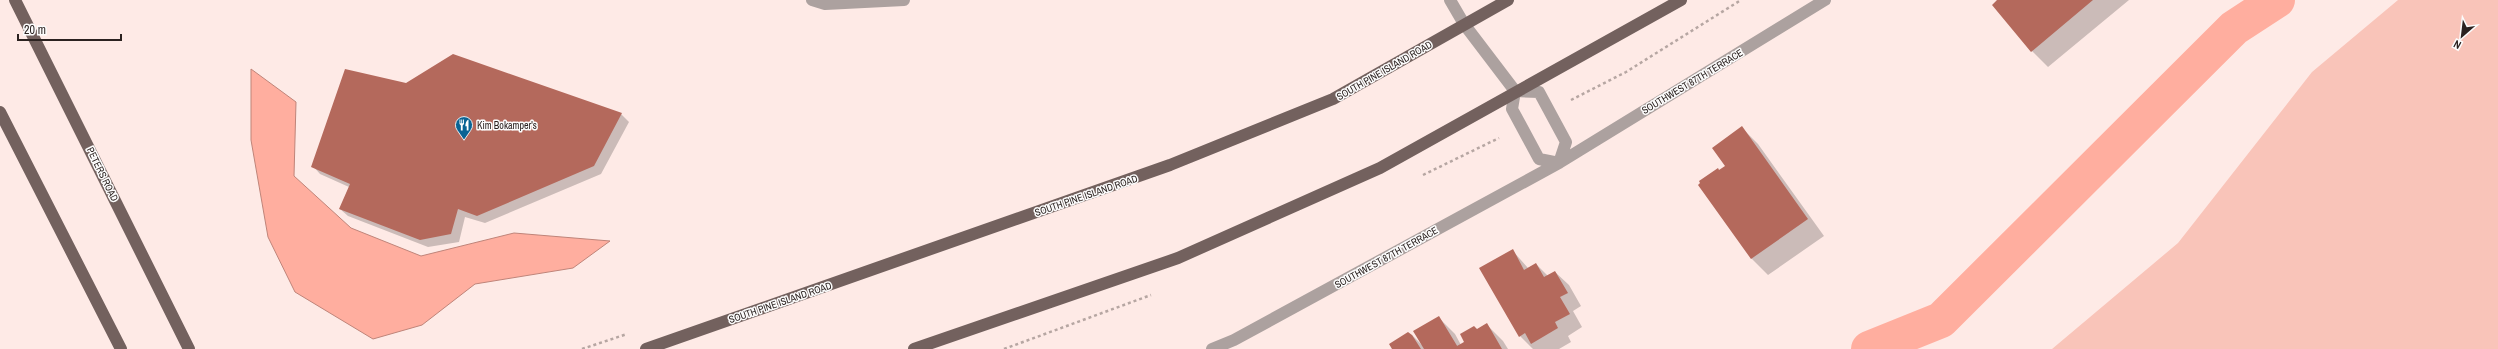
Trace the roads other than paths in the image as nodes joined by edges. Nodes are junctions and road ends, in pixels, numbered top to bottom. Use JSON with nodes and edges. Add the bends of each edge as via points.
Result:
{"nodes":[{"id":1,"x":15,"y":0,"type":"edge"},
{"id":2,"x":812,"y":0,"type":"edge"},
{"id":3,"x":904,"y":0,"type":"edge"},
{"id":4,"x":1450,"y":0,"type":"edge"},
{"id":5,"x":1508,"y":0,"type":"edge"},
{"id":6,"x":1681,"y":0,"type":"edge"},
{"id":7,"x":1825,"y":0,"type":"edge"},
{"id":8,"x":1464,"y":24,"type":"junction"},
{"id":9,"x":1515,"y":91,"type":"junction"},
{"id":10,"x":0,"y":112,"type":"edge"},
{"id":11,"x":1559,"y":163,"type":"junction"},
{"id":12,"x":927,"y":347,"type":"edge"},
{"id":13,"x":121,"y":349,"type":"edge"},
{"id":14,"x":189,"y":349,"type":"edge"},
{"id":15,"x":646,"y":349,"type":"edge"},
{"id":16,"x":914,"y":349,"type":"edge"},
{"id":17,"x":1212,"y":349,"type":"edge"}],
"edges":[{"from":1,"to":14,"type":"main road","name":"PETERS ROAD"},
{"from":2,"to":3,"type":"street","via":[[825,4]]},
{"from":4,"to":8,"type":"street"},
{"from":5,"to":8,"type":"main road","name":"SOUTH PINE ISLAND ROAD"},
{"from":6,"to":9,"type":"main road"},
{"from":7,"to":11,"type":"street","name":"SOUTHWEST 87TH TERRACE"},
{"from":8,"to":9,"type":"street"},
{"from":8,"to":15,"type":"main road","name":"SOUTH PINE ISLAND ROAD","via":[[1333,99],[1170,165]]},
{"from":9,"to":11,"type":"street","via":[[1512,109],[1539,159]]},
{"from":9,"to":11,"type":"street","via":[[1539,92],[1566,142]]},
{"from":9,"to":12,"type":"main road","via":[[1380,168],[1178,258]]},
{"from":10,"to":13,"type":"main road"},
{"from":11,"to":17,"type":"street","name":"SOUTHWEST 87TH TERRACE","via":[[1234,340]]},
{"from":12,"to":16,"type":"main road"}]}
